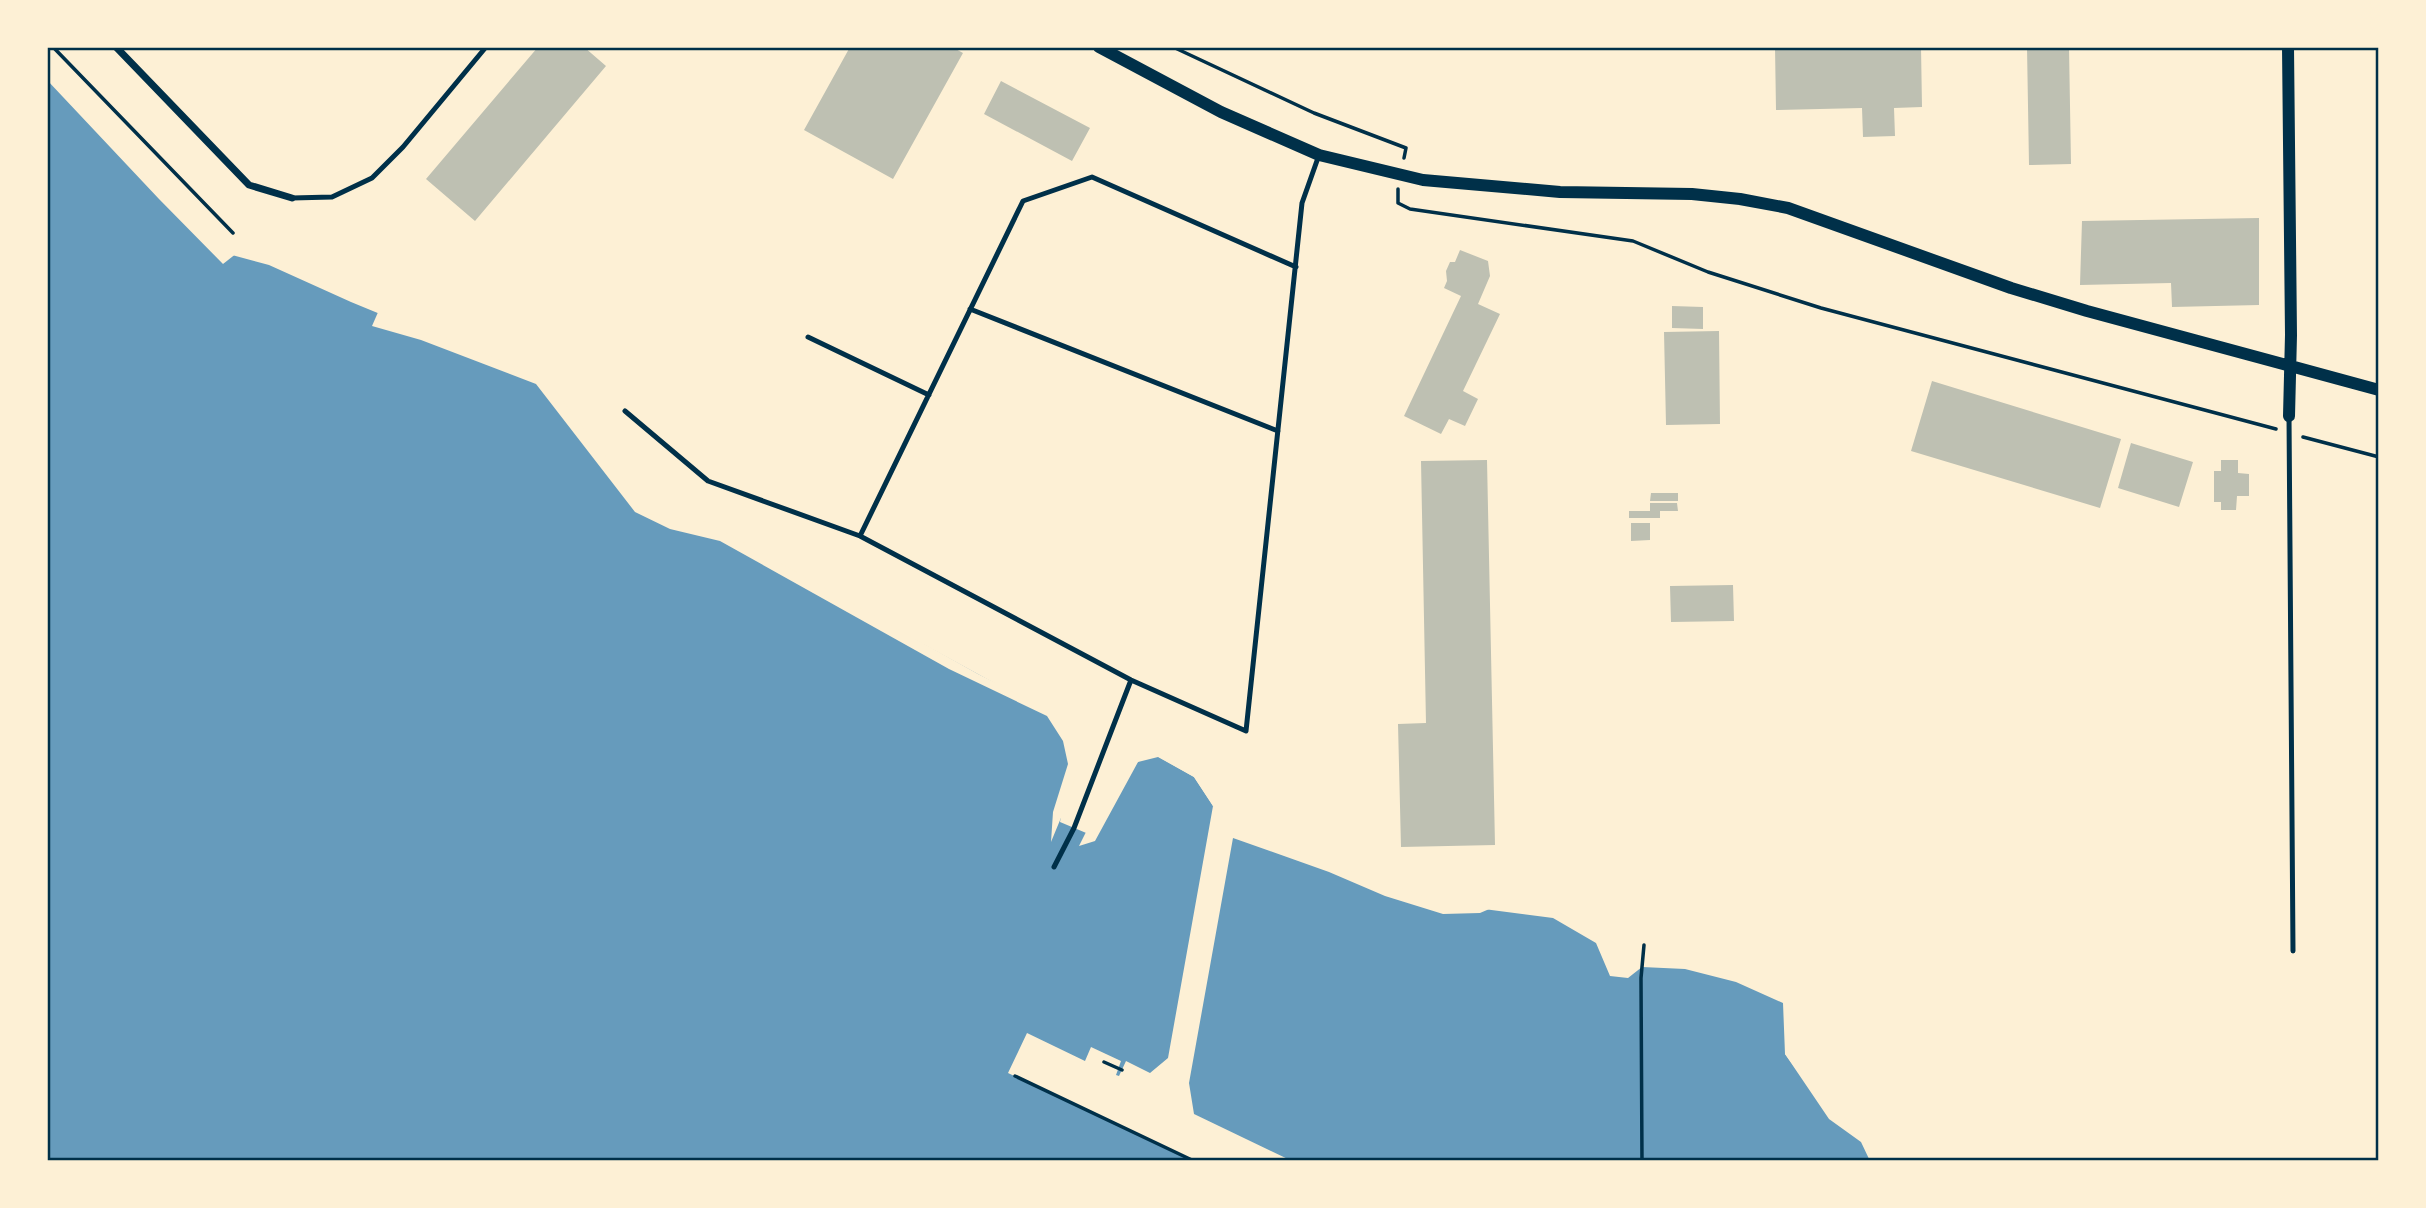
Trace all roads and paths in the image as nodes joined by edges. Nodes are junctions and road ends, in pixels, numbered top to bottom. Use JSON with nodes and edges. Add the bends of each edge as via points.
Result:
{"nodes":[{"id":1,"x":54,"y":47,"type":"edge"},
{"id":2,"x":116,"y":47,"type":"edge"},
{"id":3,"x":486,"y":47,"type":"edge"},
{"id":4,"x":1099,"y":47,"type":"edge"},
{"id":5,"x":1173,"y":47,"type":"edge"},
{"id":6,"x":2288,"y":47,"type":"edge"},
{"id":7,"x":1319,"y":155,"type":"junction"},
{"id":8,"x":1402,"y":176,"type":"junction"},
{"id":9,"x":292,"y":198,"type":"joint"},
{"id":10,"x":233,"y":233,"type":"dead end"},
{"id":11,"x":1296,"y":267,"type":"junction"},
{"id":12,"x":970,"y":309,"type":"junction"},
{"id":13,"x":808,"y":337,"type":"dead end"},
{"id":14,"x":2290,"y":366,"type":"junction"},
{"id":15,"x":2379,"y":390,"type":"edge"},
{"id":16,"x":929,"y":395,"type":"junction"},
{"id":17,"x":625,"y":411,"type":"dead end"},
{"id":18,"x":2289,"y":416,"type":"joint"},
{"id":19,"x":1278,"y":431,"type":"junction"},
{"id":20,"x":2289,"y":433,"type":"junction"},
{"id":21,"x":2379,"y":457,"type":"edge"},
{"id":22,"x":860,"y":536,"type":"junction"},
{"id":23,"x":1131,"y":680,"type":"junction"},
{"id":24,"x":1054,"y":867,"type":"dead end"},
{"id":25,"x":1644,"y":945,"type":"dead end"},
{"id":26,"x":2293,"y":951,"type":"dead end"},
{"id":27,"x":1104,"y":1062,"type":"dead end"},
{"id":28,"x":1122,"y":1070,"type":"dead end"},
{"id":29,"x":1016,"y":1076,"type":"dead end"},
{"id":30,"x":1194,"y":1161,"type":"edge"},
{"id":31,"x":1642,"y":1161,"type":"edge"}],
"edges":[{"from":1,"to":10,"type":"path"},
{"from":2,"to":9,"type":"street","via":[[248,185]]},
{"from":3,"to":9,"type":"lane","via":[[372,178],[332,197]]},
{"from":4,"to":7,"type":"street","via":[[1222,112]]},
{"from":5,"to":8,"type":"path","via":[[1303,108],[1406,148]]},
{"from":6,"to":14,"type":"street"},
{"from":7,"to":8,"type":"street"},
{"from":7,"to":11,"type":"lane","via":[[1302,203]]},
{"from":8,"to":14,"type":"street","via":[[1560,192],[1692,194],[1788,208],[2011,288]]},
{"from":8,"to":20,"type":"path","via":[[1398,203],[1410,209],[1633,241],[1708,272],[1821,308]]},
{"from":11,"to":12,"type":"lane","via":[[1092,177],[1023,201]]},
{"from":11,"to":19,"type":"lane"},
{"from":12,"to":16,"type":"lane"},
{"from":12,"to":19,"type":"lane"},
{"from":13,"to":16,"type":"lane"},
{"from":14,"to":15,"type":"street"},
{"from":14,"to":18,"type":"street"},
{"from":16,"to":22,"type":"lane"},
{"from":17,"to":22,"type":"lane","via":[[708,481]]},
{"from":18,"to":20,"type":"lane"},
{"from":19,"to":23,"type":"lane","via":[[1246,731]]},
{"from":20,"to":21,"type":"path"},
{"from":20,"to":26,"type":"lane"},
{"from":22,"to":23,"type":"lane"},
{"from":23,"to":24,"type":"lane","via":[[1074,828]]},
{"from":25,"to":31,"type":"path"},
{"from":27,"to":28,"type":"path"},
{"from":29,"to":30,"type":"path"}]}
